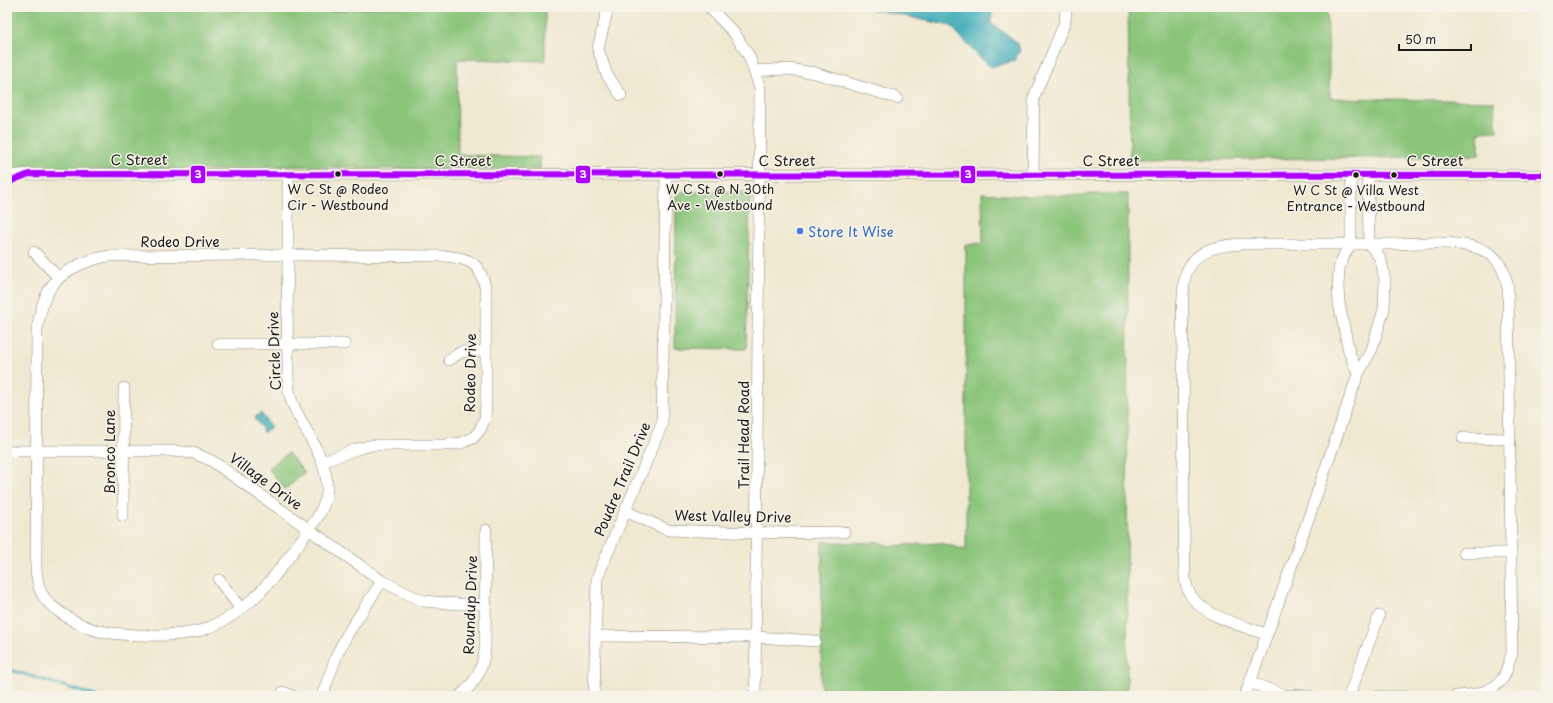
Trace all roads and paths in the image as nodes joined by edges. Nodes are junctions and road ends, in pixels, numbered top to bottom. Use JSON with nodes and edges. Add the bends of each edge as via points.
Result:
{"nodes":[{"id":1,"x":608,"y":7,"type":"edge"},
{"id":2,"x":709,"y":7,"type":"edge"},
{"id":3,"x":1066,"y":7,"type":"edge"},
{"id":4,"x":754,"y":71,"type":"junction"},
{"id":5,"x":621,"y":95,"type":"dead end"},
{"id":6,"x":897,"y":98,"type":"dead end"},
{"id":7,"x":29,"y":174,"type":"junction"},
{"id":8,"x":288,"y":175,"type":"junction"},
{"id":9,"x":666,"y":175,"type":"junction"},
{"id":10,"x":759,"y":175,"type":"junction"},
{"id":11,"x":1033,"y":175,"type":"junction"},
{"id":12,"x":1546,"y":175,"type":"edge"},
{"id":13,"x":7,"y":176,"type":"edge"},
{"id":14,"x":1351,"y":176,"type":"junction"},
{"id":15,"x":1368,"y":176,"type":"junction"},
{"id":16,"x":7,"y":183,"type":"edge"},
{"id":17,"x":1369,"y":243,"type":"junction"},
{"id":18,"x":1351,"y":244,"type":"junction"},
{"id":19,"x":34,"y":252,"type":"dead end"},
{"id":20,"x":288,"y":255,"type":"junction"},
{"id":21,"x":58,"y":277,"type":"junction"},
{"id":22,"x":218,"y":344,"type":"dead end"},
{"id":23,"x":287,"y":344,"type":"junction"},
{"id":24,"x":344,"y":344,"type":"dead end"},
{"id":25,"x":486,"y":351,"type":"junction"},
{"id":26,"x":448,"y":360,"type":"dead end"},
{"id":27,"x":1358,"y":374,"type":"junction"},
{"id":28,"x":124,"y":388,"type":"dead end"},
{"id":29,"x":1463,"y":438,"type":"dead end"},
{"id":30,"x":1510,"y":439,"type":"junction"},
{"id":31,"x":7,"y":451,"type":"edge"},
{"id":32,"x":37,"y":451,"type":"junction"},
{"id":33,"x":124,"y":451,"type":"junction"},
{"id":34,"x":322,"y":462,"type":"junction"},
{"id":35,"x":625,"y":510,"type":"junction"},
{"id":36,"x":123,"y":516,"type":"dead end"},
{"id":37,"x":308,"y":530,"type":"junction"},
{"id":38,"x":486,"y":530,"type":"dead end"},
{"id":39,"x":844,"y":532,"type":"dead end"},
{"id":40,"x":757,"y":533,"type":"junction"},
{"id":41,"x":1464,"y":553,"type":"dead end"},
{"id":42,"x":1511,"y":553,"type":"junction"},
{"id":43,"x":219,"y":580,"type":"dead end"},
{"id":44,"x":382,"y":581,"type":"junction"},
{"id":45,"x":486,"y":604,"type":"junction"},
{"id":46,"x":241,"y":609,"type":"junction"},
{"id":47,"x":1379,"y":616,"type":"dead end"},
{"id":48,"x":1266,"y":634,"type":"junction"},
{"id":49,"x":596,"y":636,"type":"junction"},
{"id":50,"x":756,"y":637,"type":"junction"},
{"id":51,"x":815,"y":641,"type":"dead end"},
{"id":52,"x":1250,"y":682,"type":"junction"},
{"id":53,"x":322,"y":696,"type":"edge"},
{"id":54,"x":460,"y":696,"type":"edge"},
{"id":55,"x":594,"y":696,"type":"edge"},
{"id":56,"x":756,"y":696,"type":"edge"},
{"id":57,"x":1245,"y":696,"type":"edge"},
{"id":58,"x":1310,"y":696,"type":"edge"},
{"id":59,"x":1349,"y":696,"type":"edge"},
{"id":60,"x":1379,"y":696,"type":"edge"},
{"id":61,"x":1405,"y":696,"type":"edge"},
{"id":62,"x":1456,"y":696,"type":"edge"}],
"edges":[{"from":1,"to":5,"type":"street","via":[[598,49],[607,75]]},
{"from":2,"to":4,"type":"street","name":"Trail Head Road","via":[[735,34],[749,56]]},
{"from":3,"to":11,"type":"street","via":[[1065,22],[1034,96]]},
{"from":4,"to":6,"type":"street","via":[[788,69],[815,73]]},
{"from":4,"to":10,"type":"street","name":"Trail Head Road","via":[[760,88]]},
{"from":7,"to":8,"type":"street","name":"C Street"},
{"from":7,"to":13,"type":"street","name":"C Street"},
{"from":7,"to":16,"type":"street","name":"C Street"},
{"from":8,"to":9,"type":"street","name":"C Street"},
{"from":8,"to":20,"type":"street","name":"Circle Drive"},
{"from":9,"to":10,"type":"street","name":"C Street"},
{"from":9,"to":35,"type":"street","name":"Poudre Trail Drive","via":[[662,424]]},
{"from":10,"to":11,"type":"street","name":"C Street"},
{"from":10,"to":40,"type":"street","name":"Trail Head Road"},
{"from":11,"to":14,"type":"street","name":"C Street"},
{"from":12,"to":15,"type":"street","name":"C Street"},
{"from":14,"to":15,"type":"street","name":"C Street"},
{"from":14,"to":18,"type":"street"},
{"from":15,"to":17,"type":"street"},
{"from":17,"to":18,"type":"street"},
{"from":17,"to":27,"type":"street","via":[[1382,265],[1385,281],[1384,308],[1374,344]]},
{"from":17,"to":30,"type":"street","via":[[1459,244],[1487,252],[1500,263],[1508,288]]},
{"from":18,"to":27,"type":"street","via":[[1340,269],[1339,303],[1349,352]]},
{"from":18,"to":48,"type":"street","via":[[1215,246],[1201,254],[1192,264],[1184,284],[1185,579],[1190,594],[1201,608]]},
{"from":19,"to":21,"type":"street"},
{"from":20,"to":21,"type":"street","name":"Rodeo Drive","via":[[100,257],[74,267]]},
{"from":20,"to":23,"type":"street","name":"Circle Drive"},
{"from":20,"to":25,"type":"street","name":"Rodeo Drive","via":[[444,256],[466,259],[476,266],[486,290]]},
{"from":21,"to":32,"type":"street","name":"Rodeo Drive","via":[[40,310],[37,330]]},
{"from":22,"to":23,"type":"street"},
{"from":23,"to":24,"type":"street"},
{"from":23,"to":34,"type":"street","name":"Circle Drive","via":[[292,402]]},
{"from":25,"to":26,"type":"street","via":[[461,352]]},
{"from":25,"to":34,"type":"street","name":"Rodeo Drive","via":[[485,418],[473,438],[461,443],[373,446]]},
{"from":27,"to":48,"type":"street"},
{"from":28,"to":33,"type":"street","name":"Bronco Lane"},
{"from":29,"to":30,"type":"street"},
{"from":30,"to":42,"type":"street"},
{"from":31,"to":32,"type":"street","name":"Village Drive"},
{"from":32,"to":33,"type":"street","name":"Village Drive"},
{"from":32,"to":46,"type":"street","name":"Rodeo Drive","via":[[37,582],[42,595],[60,613],[99,631],[132,635],[184,634],[204,630],[228,619]]},
{"from":33,"to":36,"type":"street","name":"Bronco Lane"},
{"from":33,"to":37,"type":"street","name":"Village Drive","via":[[194,453],[212,461]]},
{"from":34,"to":37,"type":"street","name":"Rodeo Drive","via":[[326,498]]},
{"from":35,"to":40,"type":"street","name":"West Valley Drive","via":[[668,530]]},
{"from":35,"to":49,"type":"street","name":"Poudre Trail Drive","via":[[597,578]]},
{"from":37,"to":44,"type":"street","name":"Village Drive"},
{"from":37,"to":46,"type":"street","name":"Rodeo Drive","via":[[280,571],[259,595]]},
{"from":38,"to":45,"type":"street","name":"Roundup Drive"},
{"from":39,"to":40,"type":"street","name":"West Valley Drive"},
{"from":40,"to":50,"type":"street","name":"Trail Head Road"},
{"from":41,"to":42,"type":"street"},
{"from":42,"to":62,"type":"street","via":[[1512,654],[1502,679],[1491,688],[1475,694]]},
{"from":43,"to":46,"type":"street"},
{"from":44,"to":45,"type":"street","name":"Village Drive","via":[[424,601]]},
{"from":44,"to":53,"type":"street","via":[[348,632]]},
{"from":45,"to":54,"type":"street","name":"Roundup Drive","via":[[482,667],[473,683]]},
{"from":47,"to":59,"type":"street"},
{"from":48,"to":52,"type":"street"},
{"from":49,"to":50,"type":"street"},
{"from":49,"to":55,"type":"street","name":"Poudre Trail Drive"},
{"from":50,"to":51,"type":"street"},
{"from":50,"to":56,"type":"street","name":"Trail Head Road"},
{"from":52,"to":57,"type":"street"},
{"from":52,"to":58,"type":"street","via":[[1284,694]]},
{"from":60,"to":61,"type":"street"}]}
